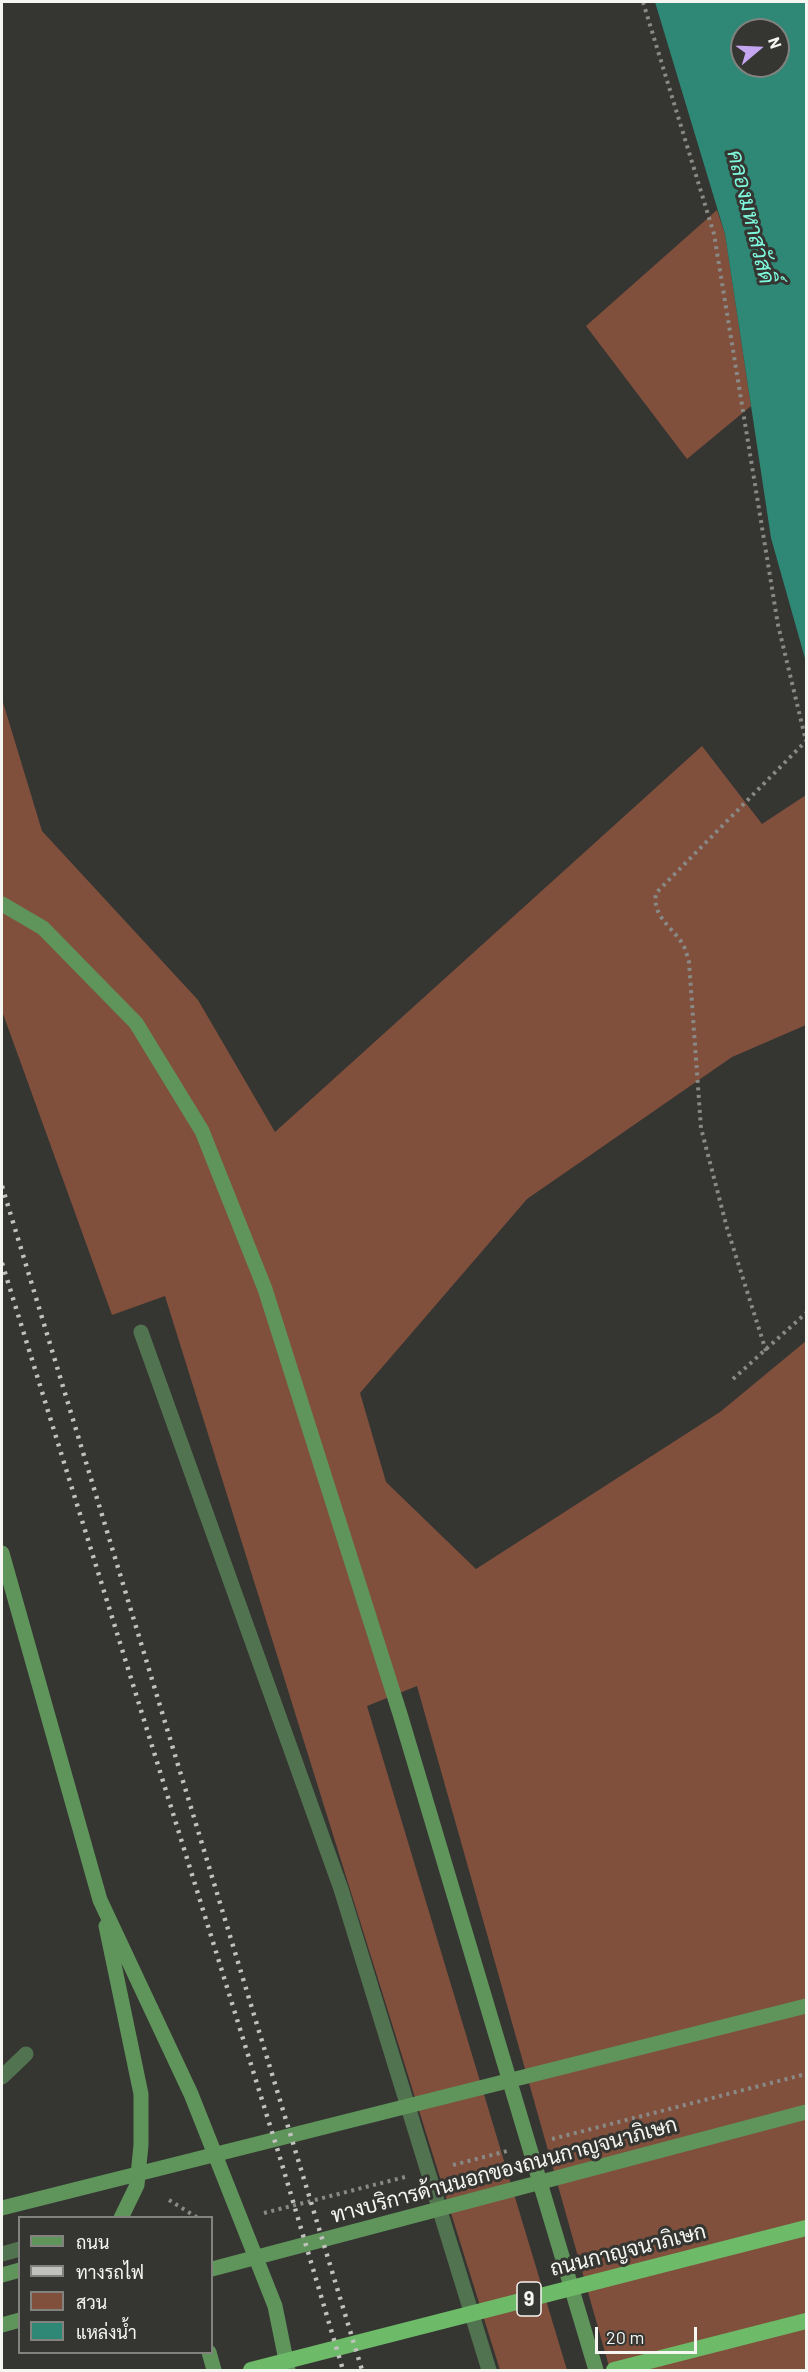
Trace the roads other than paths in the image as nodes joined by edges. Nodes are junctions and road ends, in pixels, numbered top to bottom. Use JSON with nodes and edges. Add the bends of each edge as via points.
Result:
{"nodes":[{"id":1,"x":2,"y":904,"type":"edge"},
{"id":2,"x":141,"y":1332,"type":"dead end"},
{"id":3,"x":2,"y":1553,"type":"edge"},
{"id":4,"x":100,"y":1900,"type":"junction"},
{"id":5,"x":807,"y":2006,"type":"edge"},
{"id":6,"x":26,"y":2054,"type":"dead end"},
{"id":7,"x":2,"y":2077,"type":"edge"},
{"id":8,"x":807,"y":2112,"type":"edge"},
{"id":9,"x":2,"y":2208,"type":"edge"},
{"id":10,"x":121,"y":2216,"type":"edge"},
{"id":11,"x":807,"y":2228,"type":"edge"},
{"id":12,"x":18,"y":2250,"type":"edge"},
{"id":13,"x":2,"y":2254,"type":"edge"},
{"id":14,"x":213,"y":2269,"type":"edge"},
{"id":15,"x":18,"y":2271,"type":"edge"},
{"id":16,"x":2,"y":2275,"type":"edge"},
{"id":17,"x":18,"y":2321,"type":"edge"},
{"id":18,"x":807,"y":2321,"type":"edge"},
{"id":19,"x":2,"y":2325,"type":"edge"},
{"id":20,"x":210,"y":2354,"type":"edge"},
{"id":21,"x":214,"y":2370,"type":"edge"},
{"id":22,"x":251,"y":2370,"type":"edge"},
{"id":23,"x":288,"y":2370,"type":"edge"},
{"id":24,"x":489,"y":2370,"type":"edge"},
{"id":25,"x":596,"y":2370,"type":"edge"},
{"id":26,"x":614,"y":2370,"type":"edge"}],
"edges":[{"from":1,"to":25,"type":"main road","via":[[43,928],[136,1023],[202,1131],[265,1289],[400,1714]]},
{"from":2,"to":24,"type":"street","via":[[341,1889]]},
{"from":3,"to":4,"type":"main road"},
{"from":4,"to":10,"type":"main road","via":[[141,2094],[137,2185]]},
{"from":4,"to":23,"type":"main road","via":[[191,2094],[275,2306]]},
{"from":5,"to":9,"type":"main road"},
{"from":6,"to":7,"type":"street"},
{"from":8,"to":14,"type":"main road","name":"ทางบริการด้านนอกของถนนกาญจนาภิเษก"},
{"from":11,"to":22,"type":"highway","name":"ถนนกาญจนาภิเษก","number":"9"},
{"from":12,"to":13,"type":"street"},
{"from":15,"to":16,"type":"main road"},
{"from":17,"to":19,"type":"main road"},
{"from":18,"to":26,"type":"highway"},
{"from":20,"to":21,"type":"main road"}]}
